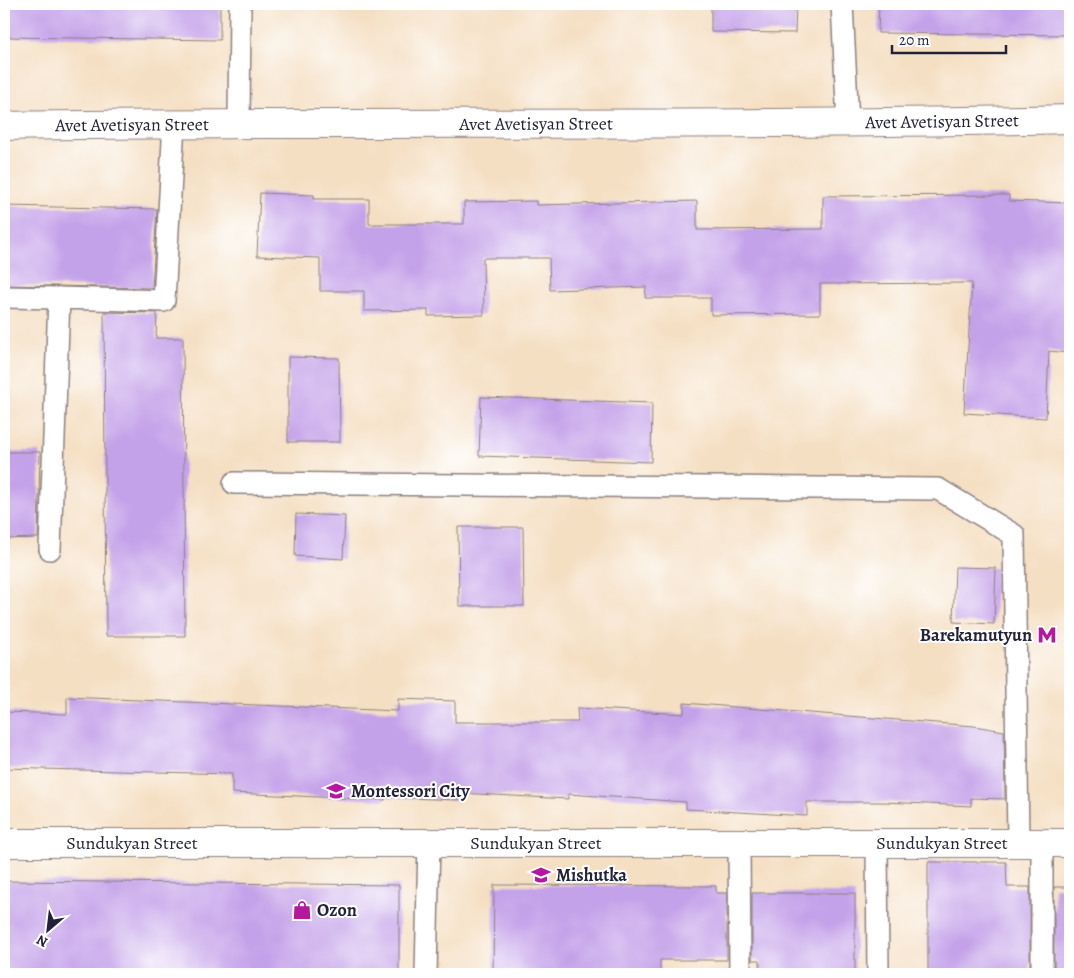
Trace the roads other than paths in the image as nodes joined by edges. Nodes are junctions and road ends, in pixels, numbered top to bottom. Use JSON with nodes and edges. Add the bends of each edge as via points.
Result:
{"nodes":[{"id":1,"x":240,"y":4,"type":"edge"},
{"id":2,"x":842,"y":4,"type":"edge"},
{"id":3,"x":1070,"y":118,"type":"edge"},
{"id":4,"x":174,"y":123,"type":"junction"},
{"id":5,"x":238,"y":123,"type":"junction"},
{"id":6,"x":848,"y":124,"type":"junction"},
{"id":7,"x":4,"y":126,"type":"edge"},
{"id":8,"x":4,"y":297,"type":"edge"},
{"id":9,"x":59,"y":298,"type":"junction"},
{"id":10,"x":234,"y":483,"type":"dead end"},
{"id":11,"x":50,"y":549,"type":"dead end"},
{"id":12,"x":429,"y":842,"type":"junction"},
{"id":13,"x":739,"y":842,"type":"junction"},
{"id":14,"x":877,"y":842,"type":"junction"},
{"id":15,"x":1030,"y":842,"type":"junction"},
{"id":16,"x":4,"y":843,"type":"edge"},
{"id":17,"x":1070,"y":843,"type":"edge"},
{"id":18,"x":426,"y":974,"type":"edge"},
{"id":19,"x":740,"y":974,"type":"edge"},
{"id":20,"x":878,"y":974,"type":"edge"},
{"id":21,"x":1042,"y":974,"type":"edge"}],
"edges":[{"from":1,"to":5,"type":"lane"},
{"from":2,"to":6,"type":"lane"},
{"from":3,"to":6,"type":"street","name":"Avet Avetisyan Street"},
{"from":4,"to":5,"type":"street","name":"Avet Avetisyan Street"},
{"from":4,"to":7,"type":"street","name":"Avet Avetisyan Street"},
{"from":4,"to":9,"type":"lane","via":[[164,301]]},
{"from":5,"to":6,"type":"street","name":"Avet Avetisyan Street"},
{"from":8,"to":9,"type":"lane"},
{"from":9,"to":11,"type":"lane"},
{"from":10,"to":15,"type":"lane","via":[[938,489],[1014,535]]},
{"from":12,"to":13,"type":"street","name":"Sundukyan Street"},
{"from":12,"to":16,"type":"street","name":"Sundukyan Street"},
{"from":12,"to":18,"type":"lane"},
{"from":13,"to":14,"type":"street","name":"Sundukyan Street"},
{"from":13,"to":19,"type":"lane"},
{"from":14,"to":15,"type":"street","name":"Sundukyan Street"},
{"from":14,"to":20,"type":"lane"},
{"from":15,"to":17,"type":"street","name":"Sundukyan Street"},
{"from":15,"to":21,"type":"lane"}]}
